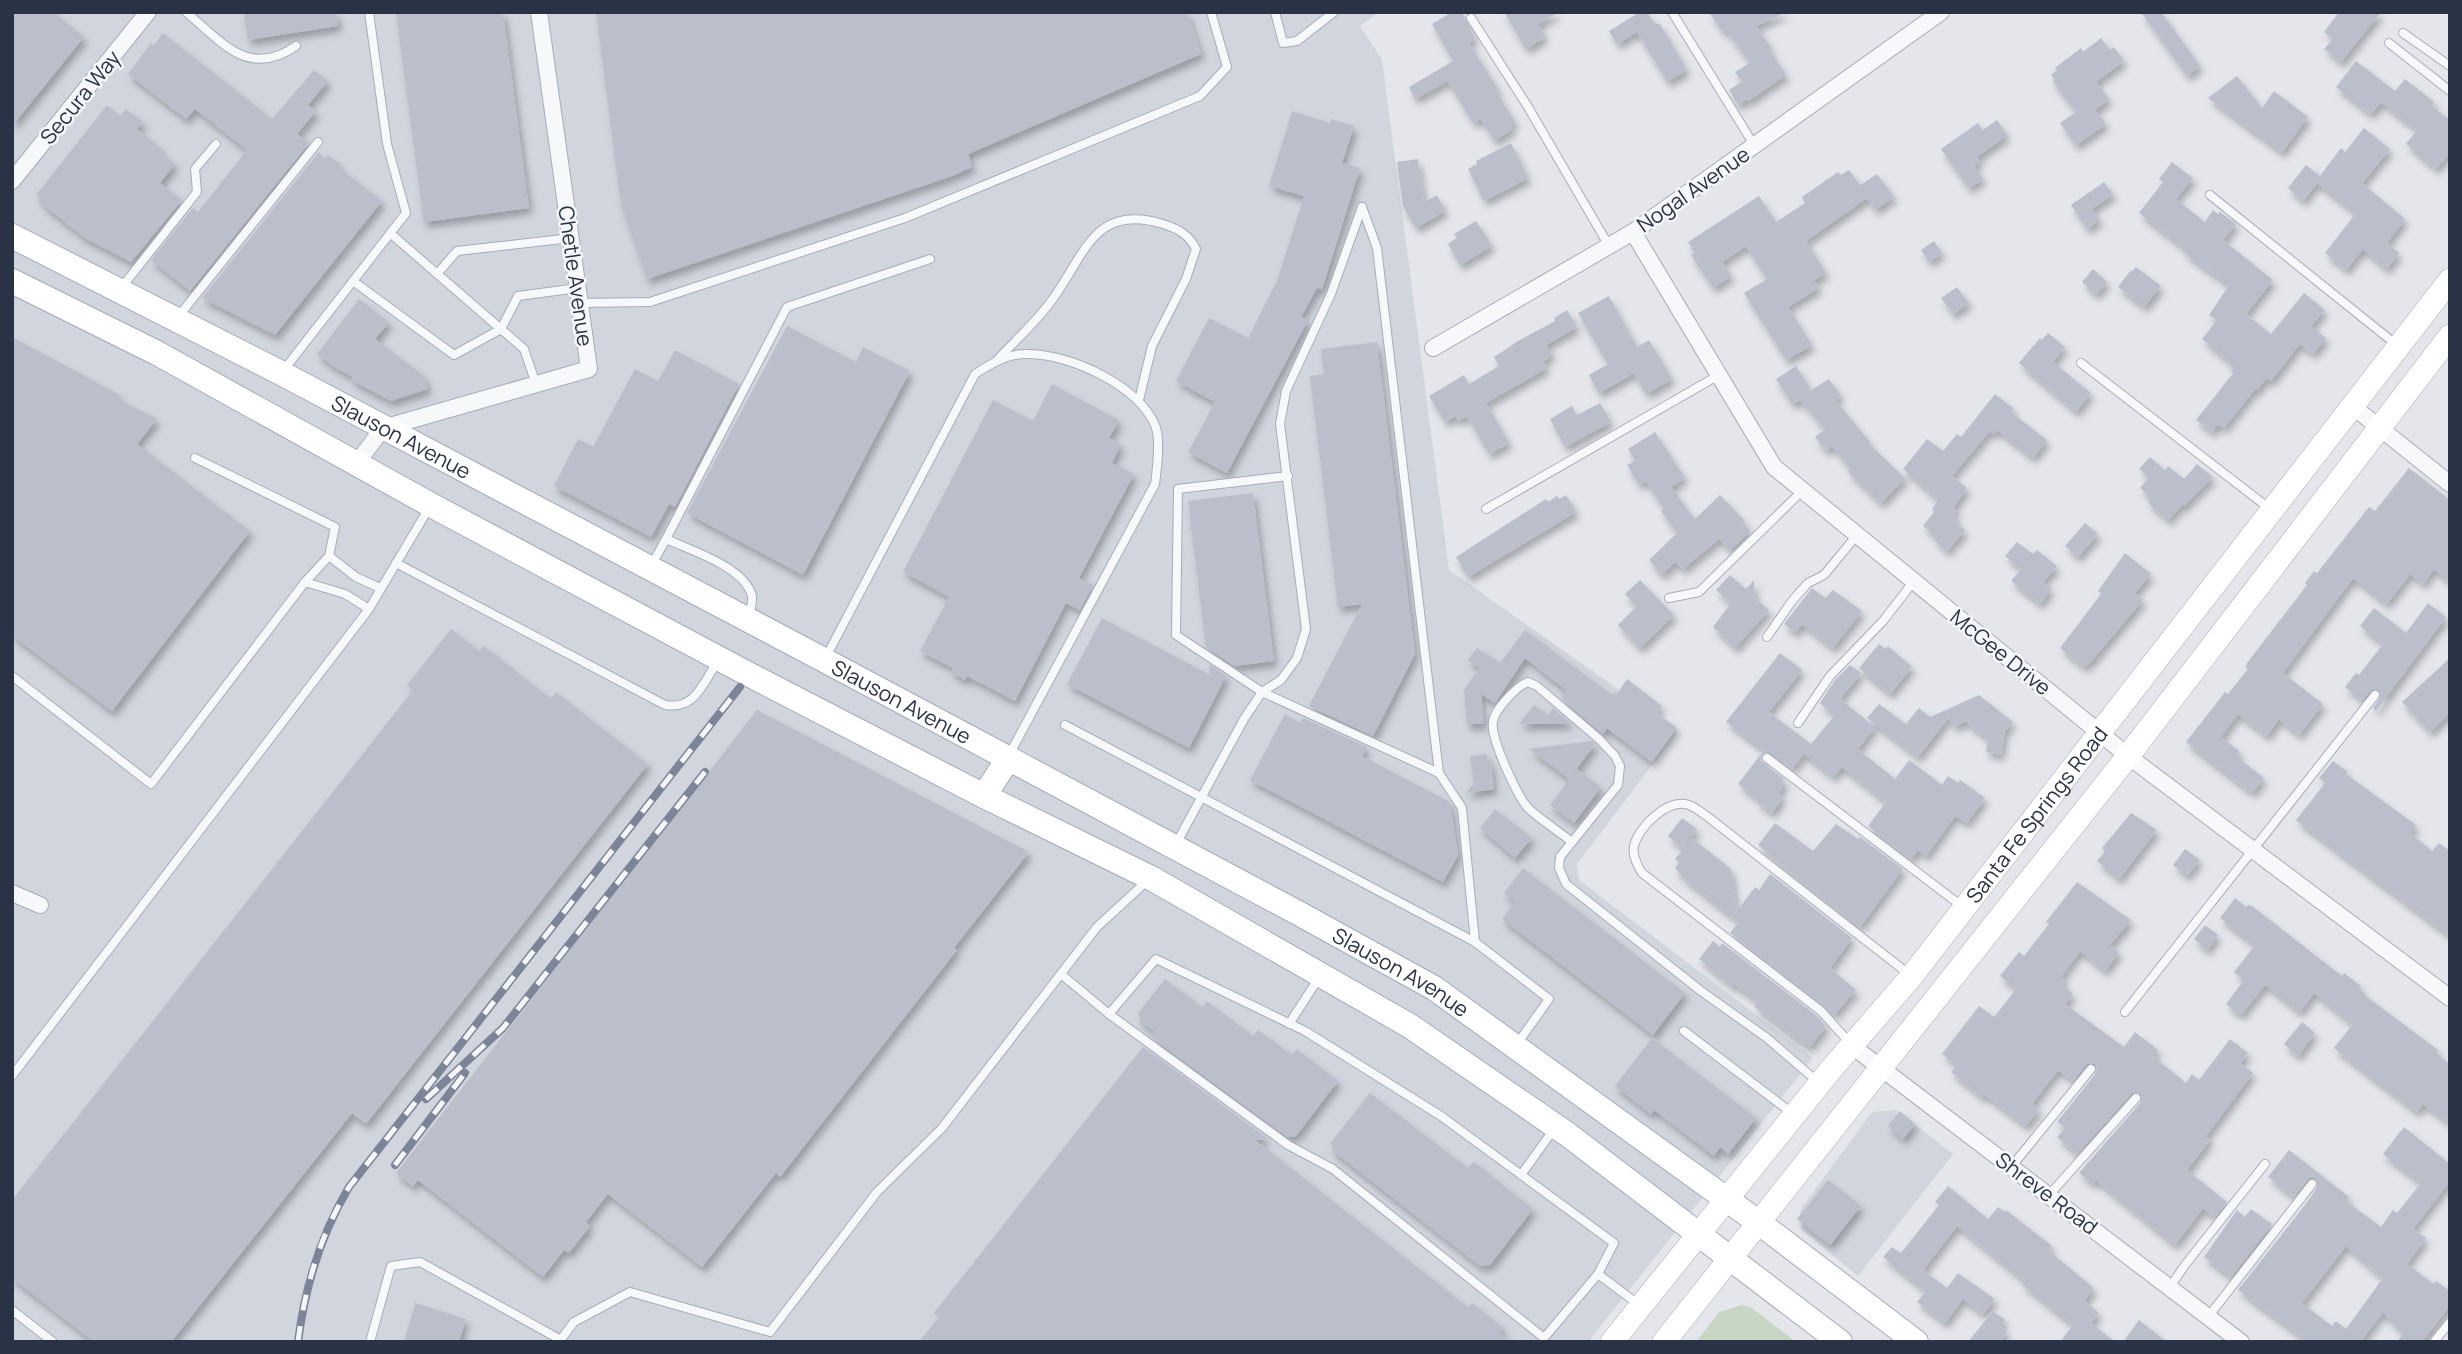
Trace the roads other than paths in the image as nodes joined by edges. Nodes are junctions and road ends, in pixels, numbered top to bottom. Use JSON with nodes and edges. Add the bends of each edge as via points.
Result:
{"nodes":[{"id":1,"x":148,"y":12,"type":"edge"},
{"id":2,"x":186,"y":12,"type":"edge"},
{"id":3,"x":369,"y":12,"type":"edge"},
{"id":4,"x":540,"y":12,"type":"edge"},
{"id":5,"x":1211,"y":12,"type":"edge"},
{"id":6,"x":1275,"y":12,"type":"edge"},
{"id":7,"x":1334,"y":12,"type":"edge"},
{"id":8,"x":1672,"y":12,"type":"edge"},
{"id":9,"x":1941,"y":12,"type":"edge"},
{"id":10,"x":1471,"y":18,"type":"dead end"},
{"id":11,"x":2403,"y":33,"type":"dead end"},
{"id":12,"x":2389,"y":43,"type":"dead end"},
{"id":13,"x":296,"y":46,"type":"dead end"},
{"id":14,"x":2450,"y":66,"type":"edge"},
{"id":15,"x":2450,"y":91,"type":"edge"},
{"id":16,"x":318,"y":142,"type":"dead end"},
{"id":17,"x":216,"y":144,"type":"dead end"},
{"id":18,"x":1754,"y":145,"type":"junction"},
{"id":19,"x":12,"y":181,"type":"edge"},
{"id":20,"x":2210,"y":195,"type":"dead end"},
{"id":21,"x":1633,"y":232,"type":"junction"},
{"id":22,"x":390,"y":233,"type":"junction"},
{"id":23,"x":12,"y":236,"type":"edge"},
{"id":24,"x":571,"y":239,"type":"junction"},
{"id":25,"x":1609,"y":246,"type":"junction"},
{"id":26,"x":930,"y":259,"type":"dead end"},
{"id":27,"x":437,"y":274,"type":"junction"},
{"id":28,"x":2450,"y":280,"type":"edge"},
{"id":29,"x":12,"y":281,"type":"edge"},
{"id":30,"x":353,"y":282,"type":"junction"},
{"id":31,"x":120,"y":290,"type":"junction"},
{"id":32,"x":579,"y":295,"type":"junction"},
{"id":33,"x":176,"y":319,"type":"junction"},
{"id":34,"x":501,"y":329,"type":"junction"},
{"id":35,"x":2450,"y":336,"type":"edge"},
{"id":36,"x":2398,"y":345,"type":"junction"},
{"id":37,"x":1433,"y":348,"type":"dead end"},
{"id":38,"x":998,"y":359,"type":"junction"},
{"id":39,"x":2081,"y":363,"type":"dead end"},
{"id":40,"x":281,"y":373,"type":"junction"},
{"id":41,"x":1719,"y":375,"type":"junction"},
{"id":42,"x":536,"y":384,"type":"junction"},
{"id":43,"x":1139,"y":400,"type":"junction"},
{"id":44,"x":2351,"y":405,"type":"junction"},
{"id":45,"x":383,"y":428,"type":"junction"},
{"id":46,"x":2378,"y":428,"type":"junction"},
{"id":47,"x":195,"y":458,"type":"dead end"},
{"id":48,"x":356,"y":463,"type":"junction"},
{"id":49,"x":1288,"y":476,"type":"junction"},
{"id":50,"x":2450,"y":484,"type":"edge"},
{"id":51,"x":1803,"y":491,"type":"junction"},
{"id":52,"x":431,"y":505,"type":"junction"},
{"id":53,"x":1486,"y":509,"type":"dead end"},
{"id":54,"x":2272,"y":510,"type":"junction"},
{"id":55,"x":1857,"y":535,"type":"junction"},
{"id":56,"x":666,"y":539,"type":"junction"},
{"id":57,"x":329,"y":556,"type":"junction"},
{"id":58,"x":396,"y":563,"type":"junction"},
{"id":59,"x":650,"y":568,"type":"junction"},
{"id":60,"x":1914,"y":581,"type":"junction"},
{"id":61,"x":305,"y":582,"type":"junction"},
{"id":62,"x":380,"y":588,"type":"junction"},
{"id":63,"x":1670,"y":598,"type":"dead end"},
{"id":64,"x":369,"y":609,"type":"junction"},
{"id":65,"x":749,"y":621,"type":"junction"},
{"id":66,"x":1767,"y":637,"type":"dead end"},
{"id":67,"x":719,"y":659,"type":"junction"},
{"id":68,"x":824,"y":660,"type":"junction"},
{"id":69,"x":12,"y":676,"type":"edge"},
{"id":70,"x":1262,"y":692,"type":"junction"},
{"id":71,"x":2375,"y":695,"type":"dead end"},
{"id":72,"x":1798,"y":723,"type":"dead end"},
{"id":73,"x":1065,"y":725,"type":"dead end"},
{"id":74,"x":2100,"y":733,"type":"junction"},
{"id":75,"x":2128,"y":755,"type":"junction"},
{"id":76,"x":1767,"y":758,"type":"dead end"},
{"id":77,"x":1007,"y":759,"type":"junction"},
{"id":78,"x":1439,"y":773,"type":"junction"},
{"id":79,"x":984,"y":796,"type":"junction"},
{"id":80,"x":1201,"y":797,"type":"junction"},
{"id":81,"x":1572,"y":842,"type":"junction"},
{"id":82,"x":1174,"y":846,"type":"junction"},
{"id":83,"x":2253,"y":850,"type":"junction"},
{"id":84,"x":1151,"y":878,"type":"junction"},
{"id":85,"x":12,"y":893,"type":"edge"},
{"id":86,"x":40,"y":905,"type":"dead end"},
{"id":87,"x":1964,"y":908,"type":"junction"},
{"id":88,"x":1475,"y":942,"type":"junction"},
{"id":89,"x":1061,"y":974,"type":"junction"},
{"id":90,"x":1321,"y":976,"type":"junction"},
{"id":91,"x":1911,"y":977,"type":"junction"},
{"id":92,"x":2450,"y":998,"type":"edge"},
{"id":93,"x":2125,"y":1012,"type":"dead end"},
{"id":94,"x":1110,"y":1014,"type":"junction"},
{"id":95,"x":1289,"y":1024,"type":"junction"},
{"id":96,"x":1684,"y":1031,"type":"dead end"},
{"id":97,"x":1852,"y":1046,"type":"junction"},
{"id":98,"x":1515,"y":1047,"type":"junction"},
{"id":99,"x":1880,"y":1067,"type":"junction"},
{"id":100,"x":2091,"y":1069,"type":"dead end"},
{"id":101,"x":12,"y":1076,"type":"edge"},
{"id":102,"x":1820,"y":1084,"type":"junction"},
{"id":103,"x":2136,"y":1098,"type":"dead end"},
{"id":104,"x":1795,"y":1115,"type":"junction"},
{"id":105,"x":1556,"y":1127,"type":"junction"},
{"id":106,"x":2265,"y":1164,"type":"dead end"},
{"id":107,"x":2011,"y":1166,"type":"junction"},
{"id":108,"x":1521,"y":1175,"type":"junction"},
{"id":109,"x":2312,"y":1184,"type":"dead end"},
{"id":110,"x":2049,"y":1195,"type":"junction"},
{"id":111,"x":1727,"y":1200,"type":"junction"},
{"id":112,"x":1758,"y":1222,"type":"junction"},
{"id":113,"x":1699,"y":1234,"type":"junction"},
{"id":114,"x":1730,"y":1258,"type":"junction"},
{"id":115,"x":1598,"y":1274,"type":"junction"},
{"id":116,"x":2170,"y":1287,"type":"junction"},
{"id":117,"x":1641,"y":1305,"type":"junction"},
{"id":118,"x":12,"y":1310,"type":"edge"},
{"id":119,"x":2208,"y":1317,"type":"junction"},
{"id":120,"x":2450,"y":1322,"type":"edge"},
{"id":121,"x":1542,"y":1340,"type":"edge"},
{"id":122,"x":560,"y":1341,"type":"edge"},
{"id":123,"x":53,"y":1342,"type":"edge"},
{"id":124,"x":370,"y":1342,"type":"edge"},
{"id":125,"x":1612,"y":1342,"type":"edge"},
{"id":126,"x":1664,"y":1342,"type":"edge"},
{"id":127,"x":1840,"y":1342,"type":"edge"},
{"id":128,"x":1916,"y":1342,"type":"edge"},
{"id":129,"x":2241,"y":1342,"type":"edge"},
{"id":130,"x":2434,"y":1342,"type":"edge"}],
"edges":[{"from":1,"to":19,"type":"street","name":"Secura Way"},
{"from":2,"to":13,"type":"lane","via":[[232,50],[251,59],[280,57]]},
{"from":3,"to":22,"type":"lane","via":[[387,144],[406,213]]},
{"from":4,"to":24,"type":"street","name":"Chetle Avenue"},
{"from":5,"to":32,"type":"lane","via":[[1227,67],[1200,96],[905,218],[649,302]]},
{"from":6,"to":7,"type":"lane","via":[[1283,43],[1297,41]]},
{"from":8,"to":18,"type":"lane"},
{"from":9,"to":18,"type":"street","name":"Nogal Avenue"},
{"from":10,"to":25,"type":"lane","via":[[1523,97]]},
{"from":11,"to":14,"type":"lane"},
{"from":12,"to":15,"type":"lane"},
{"from":16,"to":33,"type":"lane"},
{"from":17,"to":31,"type":"lane","via":[[195,169],[197,192]]},
{"from":18,"to":21,"type":"street","name":"Nogal Avenue"},
{"from":20,"to":36,"type":"lane"},
{"from":21,"to":25,"type":"street","name":"Nogal Avenue"},
{"from":21,"to":41,"type":"street","name":"McGee Drive"},
{"from":22,"to":27,"type":"lane"},
{"from":22,"to":30,"type":"lane"},
{"from":23,"to":31,"type":"main road","name":"Slauson Avenue"},
{"from":24,"to":27,"type":"lane","via":[[457,251]]},
{"from":24,"to":32,"type":"street","name":"Chetle Avenue"},
{"from":25,"to":37,"type":"street","name":"Nogal Avenue"},
{"from":26,"to":56,"type":"lane","via":[[788,307]]},
{"from":27,"to":34,"type":"lane"},
{"from":28,"to":36,"type":"main road","name":"Santa Fe Springs Road"},
{"from":29,"to":48,"type":"main road","name":"Slauson Avenue","via":[[157,353]]},
{"from":30,"to":34,"type":"lane","via":[[454,355]]},
{"from":30,"to":40,"type":"lane"},
{"from":31,"to":33,"type":"main road","name":"Slauson Avenue"},
{"from":32,"to":34,"type":"lane","via":[[519,296]]},
{"from":32,"to":42,"type":"street","name":"Chetle Avenue","via":[[589,369]]},
{"from":33,"to":40,"type":"main road","name":"Slauson Avenue"},
{"from":34,"to":42,"type":"lane","via":[[524,349]]},
{"from":35,"to":46,"type":"main road","name":"Santa Fe Springs Road"},
{"from":36,"to":44,"type":"main road","name":"Santa Fe Springs Road"},
{"from":38,"to":43,"type":"lane","via":[[1028,354],[1063,360],[1110,379]]},
{"from":38,"to":43,"type":"lane","via":[[1050,303],[1094,236],[1119,220],[1155,222],[1190,236],[1196,249],[1152,346]]},
{"from":38,"to":68,"type":"lane","via":[[975,374]]},
{"from":39,"to":54,"type":"lane"},
{"from":40,"to":45,"type":"main road","name":"Slauson Avenue"},
{"from":41,"to":51,"type":"street","name":"McGee Drive","via":[[1774,467]]},
{"from":41,"to":53,"type":"lane"},
{"from":42,"to":45,"type":"street","name":"Chetle Avenue"},
{"from":43,"to":77,"type":"lane","via":[[1156,427],[1155,484]]},
{"from":44,"to":46,"type":"street"},
{"from":44,"to":54,"type":"main road","name":"Santa Fe Springs Road"},
{"from":45,"to":48,"type":"street"},
{"from":45,"to":59,"type":"main road","name":"Slauson Avenue"},
{"from":46,"to":50,"type":"street"},
{"from":46,"to":75,"type":"main road","name":"Santa Fe Springs Road"},
{"from":47,"to":57,"type":"lane","via":[[335,527]]},
{"from":48,"to":52,"type":"main road","name":"Slauson Avenue"},
{"from":49,"to":70,"type":"lane","via":[[1306,629],[1297,658],[1282,680]]},
{"from":49,"to":70,"type":"lane","via":[[1178,489],[1176,635]]},
{"from":49,"to":78,"type":"lane","via":[[1280,424],[1286,391],[1331,294],[1362,207],[1377,248]]},
{"from":51,"to":55,"type":"street","name":"McGee Drive"},
{"from":51,"to":63,"type":"lane","via":[[1699,592]]},
{"from":52,"to":58,"type":"lane"},
{"from":52,"to":67,"type":"main road","name":"Slauson Avenue"},
{"from":54,"to":74,"type":"main road","name":"Santa Fe Springs Road"},
{"from":55,"to":60,"type":"street","name":"McGee Drive"},
{"from":55,"to":66,"type":"lane","via":[[1824,575],[1808,583],[1792,601]]},
{"from":56,"to":59,"type":"lane"},
{"from":56,"to":65,"type":"lane","via":[[732,570],[745,582],[752,596]]},
{"from":57,"to":61,"type":"lane"},
{"from":57,"to":62,"type":"lane"},
{"from":58,"to":62,"type":"lane"},
{"from":58,"to":67,"type":"lane","via":[[665,705],[688,703]]},
{"from":59,"to":65,"type":"main road","name":"Slauson Avenue"},
{"from":60,"to":72,"type":"lane","via":[[1830,676]]},
{"from":60,"to":74,"type":"street","name":"McGee Drive"},
{"from":61,"to":64,"type":"lane","via":[[345,594]]},
{"from":61,"to":69,"type":"lane","via":[[151,784]]},
{"from":62,"to":64,"type":"lane"},
{"from":64,"to":101,"type":"lane"},
{"from":65,"to":68,"type":"main road","name":"Slauson Avenue"},
{"from":67,"to":79,"type":"main road","name":"Slauson Avenue"},
{"from":68,"to":77,"type":"main road","name":"Slauson Avenue"},
{"from":70,"to":78,"type":"lane"},
{"from":70,"to":80,"type":"lane"},
{"from":71,"to":83,"type":"lane"},
{"from":73,"to":80,"type":"lane"},
{"from":74,"to":75,"type":"street","name":"McGee Drive"},
{"from":74,"to":87,"type":"main road","name":"Santa Fe Springs Road"},
{"from":75,"to":83,"type":"street","name":"McGee Drive"},
{"from":75,"to":99,"type":"main road","name":"Santa Fe Springs Road"},
{"from":76,"to":87,"type":"lane"},
{"from":77,"to":79,"type":"main road"},
{"from":77,"to":82,"type":"main road","name":"Slauson Avenue"},
{"from":78,"to":88,"type":"lane","via":[[1462,808]]},
{"from":79,"to":84,"type":"main road","name":"Slauson Avenue"},
{"from":80,"to":82,"type":"lane"},
{"from":80,"to":88,"type":"lane"},
{"from":81,"to":81,"type":"lane","via":[[1618,785],[1620,766],[1599,738],[1537,686],[1521,684],[1494,717],[1493,734],[1508,774],[1528,807]]},
{"from":81,"to":102,"type":"lane","via":[[1560,857],[1566,884]]},
{"from":82,"to":84,"type":"main road"},
{"from":82,"to":98,"type":"main road","name":"Slauson Avenue","via":[[1434,988]]},
{"from":83,"to":92,"type":"street","name":"McGee Drive"},
{"from":83,"to":93,"type":"lane"},
{"from":84,"to":89,"type":"lane","via":[[1097,927]]},
{"from":84,"to":90,"type":"main road","name":"Slauson Avenue"},
{"from":85,"to":86,"type":"street"},
{"from":87,"to":91,"type":"main road","name":"Santa Fe Springs Road"},
{"from":88,"to":98,"type":"lane","via":[[1549,999]]},
{"from":89,"to":94,"type":"lane"},
{"from":89,"to":122,"type":"lane","via":[[942,1128],[877,1192],[770,1332],[631,1292],[574,1322]]},
{"from":90,"to":95,"type":"lane"},
{"from":90,"to":105,"type":"main road","name":"Slauson Avenue","via":[[1410,1026]]},
{"from":91,"to":97,"type":"main road","name":"Santa Fe Springs Road"},
{"from":91,"to":97,"type":"lane","via":[[1689,805],[1664,808],[1643,831],[1634,846],[1642,873],[1821,1011]]},
{"from":94,"to":95,"type":"lane","via":[[1156,959]]},
{"from":94,"to":121,"type":"lane","via":[[1288,1144],[1333,1169]]},
{"from":95,"to":108,"type":"lane","via":[[1441,1116]]},
{"from":96,"to":104,"type":"lane"},
{"from":97,"to":99,"type":"street","name":"Shreve Road"},
{"from":97,"to":102,"type":"main road","name":"Santa Fe Springs Road"},
{"from":98,"to":111,"type":"main road","name":"Slauson Avenue"},
{"from":99,"to":107,"type":"street","name":"Shreve Road"},
{"from":99,"to":112,"type":"main road","name":"Santa Fe Springs Road"},
{"from":100,"to":107,"type":"lane"},
{"from":102,"to":104,"type":"main road","name":"Santa Fe Springs Road"},
{"from":103,"to":110,"type":"lane"},
{"from":104,"to":111,"type":"main road","name":"Santa Fe Springs Road"},
{"from":105,"to":108,"type":"lane"},
{"from":105,"to":113,"type":"main road","name":"Slauson Avenue"},
{"from":106,"to":116,"type":"lane"},
{"from":107,"to":110,"type":"street","name":"Shreve Road"},
{"from":108,"to":115,"type":"lane","via":[[1614,1244]]},
{"from":109,"to":119,"type":"lane"},
{"from":110,"to":116,"type":"street","name":"Shreve Road"},
{"from":111,"to":112,"type":"main road","name":"Slauson Avenue"},
{"from":111,"to":113,"type":"main road","name":"Santa Fe Springs Road"},
{"from":112,"to":114,"type":"main road","name":"Santa Fe Springs Road"},
{"from":112,"to":128,"type":"main road","name":"Slauson Avenue"},
{"from":113,"to":114,"type":"main road","name":"Slauson Avenue"},
{"from":113,"to":117,"type":"main road","name":"Santa Fe Springs Road"},
{"from":114,"to":126,"type":"main road","name":"Santa Fe Springs Road"},
{"from":114,"to":127,"type":"main road","name":"Slauson Avenue"},
{"from":115,"to":117,"type":"lane"},
{"from":115,"to":121,"type":"lane"},
{"from":116,"to":119,"type":"street","name":"Shreve Road"},
{"from":117,"to":125,"type":"main road","name":"Santa Fe Springs Road"},
{"from":118,"to":123,"type":"lane"},
{"from":119,"to":129,"type":"street","name":"Shreve Road"},
{"from":120,"to":130,"type":"lane"},
{"from":122,"to":124,"type":"lane","via":[[420,1262],[391,1266]]}]}
